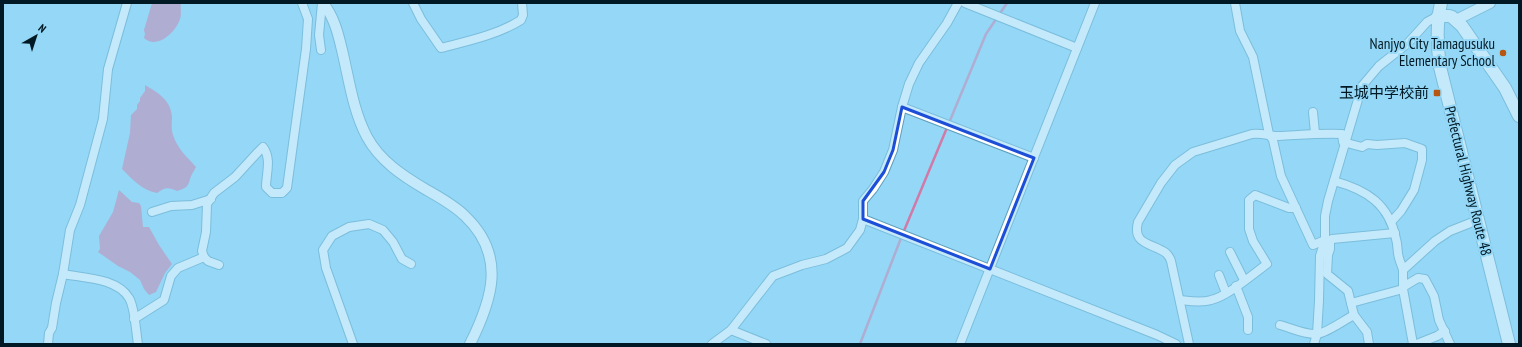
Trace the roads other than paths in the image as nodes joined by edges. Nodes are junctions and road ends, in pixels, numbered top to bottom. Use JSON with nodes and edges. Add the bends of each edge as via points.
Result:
{"nodes":[{"id":1,"x":127,"y":3,"type":"edge"},
{"id":2,"x":302,"y":3,"type":"edge"},
{"id":3,"x":323,"y":3,"type":"edge"},
{"id":4,"x":413,"y":3,"type":"edge"},
{"id":5,"x":522,"y":3,"type":"edge"},
{"id":6,"x":958,"y":3,"type":"edge"},
{"id":7,"x":965,"y":3,"type":"edge"},
{"id":8,"x":1095,"y":3,"type":"edge"},
{"id":9,"x":1235,"y":3,"type":"edge"},
{"id":10,"x":1441,"y":3,"type":"edge"},
{"id":11,"x":1490,"y":3,"type":"edge"},
{"id":12,"x":1438,"y":16,"type":"junction"},
{"id":13,"x":1456,"y":20,"type":"junction"},
{"id":14,"x":1077,"y":48,"type":"junction"},
{"id":15,"x":320,"y":50,"type":"dead end"},
{"id":16,"x":902,"y":107,"type":"junction"},
{"id":17,"x":1313,"y":112,"type":"dead end"},
{"id":18,"x":1519,"y":116,"type":"edge"},
{"id":19,"x":1314,"y":133,"type":"junction"},
{"id":20,"x":1269,"y":134,"type":"junction"},
{"id":21,"x":1346,"y":142,"type":"junction"},
{"id":22,"x":1034,"y":158,"type":"junction"},
{"id":23,"x":1334,"y":181,"type":"junction"},
{"id":24,"x":211,"y":199,"type":"junction"},
{"id":25,"x":1296,"y":208,"type":"junction"},
{"id":26,"x":152,"y":212,"type":"dead end"},
{"id":27,"x":862,"y":218,"type":"junction"},
{"id":28,"x":1478,"y":220,"type":"junction"},
{"id":29,"x":1391,"y":222,"type":"junction"},
{"id":30,"x":1395,"y":233,"type":"junction"},
{"id":31,"x":1328,"y":240,"type":"junction"},
{"id":32,"x":1230,"y":252,"type":"dead end"},
{"id":33,"x":204,"y":257,"type":"junction"},
{"id":34,"x":411,"y":264,"type":"dead end"},
{"id":35,"x":219,"y":266,"type":"dead end"},
{"id":36,"x":990,"y":269,"type":"junction"},
{"id":37,"x":1403,"y":270,"type":"junction"},
{"id":38,"x":63,"y":274,"type":"junction"},
{"id":39,"x":1219,"y":275,"type":"dead end"},
{"id":40,"x":1244,"y":280,"type":"junction"},
{"id":41,"x":1236,"y":286,"type":"junction"},
{"id":42,"x":1403,"y":288,"type":"junction"},
{"id":43,"x":1226,"y":293,"type":"junction"},
{"id":44,"x":1180,"y":300,"type":"junction"},
{"id":45,"x":1351,"y":303,"type":"junction"},
{"id":46,"x":1354,"y":315,"type":"junction"},
{"id":47,"x":134,"y":319,"type":"junction"},
{"id":48,"x":1280,"y":325,"type":"dead end"},
{"id":49,"x":731,"y":330,"type":"junction"},
{"id":50,"x":1248,"y":330,"type":"dead end"},
{"id":51,"x":1445,"y":331,"type":"junction"},
{"id":52,"x":1317,"y":334,"type":"junction"},
{"id":53,"x":48,"y":344,"type":"edge"},
{"id":54,"x":138,"y":344,"type":"edge"},
{"id":55,"x":353,"y":344,"type":"edge"},
{"id":56,"x":470,"y":344,"type":"edge"},
{"id":57,"x":712,"y":344,"type":"edge"},
{"id":58,"x":766,"y":344,"type":"edge"},
{"id":59,"x":960,"y":344,"type":"edge"},
{"id":60,"x":1176,"y":344,"type":"edge"},
{"id":61,"x":1189,"y":344,"type":"edge"},
{"id":62,"x":1314,"y":344,"type":"edge"},
{"id":63,"x":1368,"y":344,"type":"edge"},
{"id":64,"x":1413,"y":344,"type":"edge"},
{"id":65,"x":1417,"y":344,"type":"edge"},
{"id":66,"x":1450,"y":344,"type":"edge"},
{"id":67,"x":1509,"y":344,"type":"edge"}],
"edges":[{"from":1,"to":38,"type":"street","via":[[108,69],[103,119],[80,205],[70,230]]},
{"from":2,"to":24,"type":"street","via":[[308,19],[306,49],[287,188],[282,193],[272,193],[266,187],[269,162],[263,147]]},
{"from":3,"to":15,"type":"street"},
{"from":3,"to":56,"type":"street","via":[[331,12],[338,32],[361,125],[377,152],[406,177],[465,216],[476,227],[484,241],[491,265],[490,294],[482,320]]},
{"from":4,"to":5,"type":"street","via":[[441,48],[489,35],[521,20]]},
{"from":6,"to":16,"type":"street","via":[[919,63]]},
{"from":7,"to":14,"type":"street"},
{"from":8,"to":14,"type":"street"},
{"from":9,"to":20,"type":"street","via":[[1240,31],[1253,57]]},
{"from":10,"to":12,"type":"main road","name":"Prefectural Highway Route 48"},
{"from":11,"to":13,"type":"street"},
{"from":12,"to":13,"type":"main road","via":[[1449,16]]},
{"from":12,"to":21,"type":"street","via":[[1427,22],[1408,43],[1379,66],[1362,86]]},
{"from":12,"to":28,"type":"main road","name":"Prefectural Highway Route 48","via":[[1436,40],[1440,67]]},
{"from":13,"to":18,"type":"main road","via":[[1505,88]]},
{"from":14,"to":22,"type":"street"},
{"from":16,"to":22,"type":"street"},
{"from":16,"to":27,"type":"street","via":[[893,150],[884,172],[863,201]]},
{"from":17,"to":19,"type":"street"},
{"from":19,"to":20,"type":"street","via":[[1277,136]]},
{"from":19,"to":21,"type":"street","via":[[1342,134],[1343,142]]},
{"from":20,"to":25,"type":"street","via":[[1273,140],[1281,176]]},
{"from":20,"to":44,"type":"street","via":[[1252,134],[1192,152],[1168,173],[1138,222],[1137,236],[1144,243],[1166,254],[1171,261]]},
{"from":21,"to":23,"type":"street"},
{"from":21,"to":29,"type":"street","via":[[1362,147],[1367,144],[1405,143],[1422,149],[1422,160],[1414,190]]},
{"from":22,"to":36,"type":"street"},
{"from":23,"to":29,"type":"street","via":[[1357,189],[1374,199],[1388,214]]},
{"from":23,"to":31,"type":"street","via":[[1325,216]]},
{"from":24,"to":26,"type":"street"},
{"from":24,"to":33,"type":"street","via":[[207,204],[202,251]]},
{"from":25,"to":31,"type":"street","via":[[1313,245]]},
{"from":25,"to":40,"type":"street","via":[[1289,208],[1255,195],[1249,200],[1249,229],[1267,264]]},
{"from":27,"to":36,"type":"street"},
{"from":27,"to":49,"type":"street","via":[[860,230],[847,248],[826,259],[773,276]]},
{"from":28,"to":37,"type":"street","via":[[1445,234]]},
{"from":28,"to":67,"type":"main road","name":"Prefectural Highway Route 48"},
{"from":29,"to":30,"type":"street"},
{"from":30,"to":31,"type":"street"},
{"from":30,"to":37,"type":"street","via":[[1398,257]]},
{"from":31,"to":45,"type":"street","via":[[1330,249],[1327,274],[1348,291]]},
{"from":31,"to":52,"type":"street","via":[[1320,256]]},
{"from":32,"to":40,"type":"street"},
{"from":33,"to":35,"type":"street"},
{"from":33,"to":47,"type":"street","via":[[178,268],[171,276],[164,300]]},
{"from":34,"to":55,"type":"street","via":[[402,259],[383,230],[369,224],[349,227],[332,236],[323,250],[326,268]]},
{"from":36,"to":59,"type":"street"},
{"from":36,"to":60,"type":"street"},
{"from":37,"to":42,"type":"street"},
{"from":38,"to":47,"type":"street","via":[[108,282],[119,288],[129,298]]},
{"from":38,"to":53,"type":"street"},
{"from":39,"to":43,"type":"street"},
{"from":40,"to":41,"type":"street"},
{"from":41,"to":43,"type":"street"},
{"from":41,"to":50,"type":"street","via":[[1248,317]]},
{"from":42,"to":45,"type":"street"},
{"from":42,"to":51,"type":"street","via":[[1418,278],[1425,279],[1434,296],[1439,320]]},
{"from":42,"to":64,"type":"street"},
{"from":43,"to":44,"type":"street","via":[[1202,302]]},
{"from":44,"to":61,"type":"street"},
{"from":45,"to":46,"type":"street"},
{"from":46,"to":52,"type":"street"},
{"from":46,"to":63,"type":"street","via":[[1367,332]]},
{"from":47,"to":54,"type":"street"},
{"from":48,"to":52,"type":"street"},
{"from":49,"to":57,"type":"street"},
{"from":49,"to":58,"type":"street"},
{"from":51,"to":65,"type":"street"},
{"from":51,"to":66,"type":"street"},
{"from":52,"to":62,"type":"street"}]}
